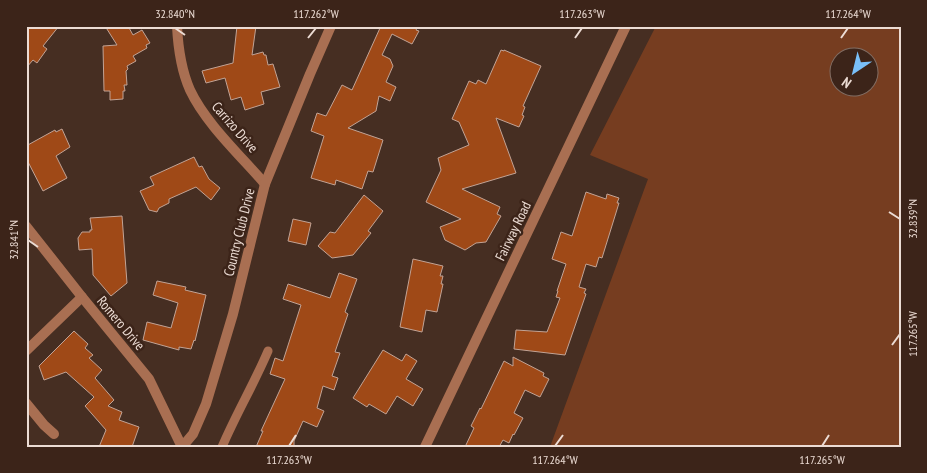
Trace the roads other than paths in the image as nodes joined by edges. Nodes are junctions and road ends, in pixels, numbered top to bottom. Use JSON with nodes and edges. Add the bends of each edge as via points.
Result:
{"nodes":[{"id":1,"x":177,"y":26,"type":"edge"},
{"id":2,"x":331,"y":26,"type":"edge"},
{"id":3,"x":626,"y":26,"type":"edge"},
{"id":4,"x":266,"y":184,"type":"junction"},
{"id":5,"x":26,"y":226,"type":"edge"},
{"id":6,"x":82,"y":297,"type":"junction"},
{"id":7,"x":26,"y":350,"type":"edge"},
{"id":8,"x":268,"y":351,"type":"dead end"},
{"id":9,"x":26,"y":403,"type":"edge"},
{"id":10,"x":54,"y":434,"type":"dead end"},
{"id":11,"x":182,"y":447,"type":"edge"},
{"id":12,"x":222,"y":447,"type":"edge"},
{"id":13,"x":425,"y":447,"type":"edge"}],
"edges":[{"from":1,"to":4,"type":"street","name":"Carrizo Drive","via":[[178,45],[189,89],[203,113]]},
{"from":2,"to":4,"type":"street","name":"Country Club Drive"},
{"from":3,"to":13,"type":"street","name":"Fairway Road"},
{"from":4,"to":11,"type":"street","name":"Country Club Drive","via":[[206,404],[193,434]]},
{"from":5,"to":6,"type":"street","name":"Romero Drive"},
{"from":6,"to":7,"type":"street"},
{"from":6,"to":11,"type":"street","name":"Romero Drive","via":[[149,379]]},
{"from":8,"to":12,"type":"lane"},
{"from":9,"to":10,"type":"street"}]}
